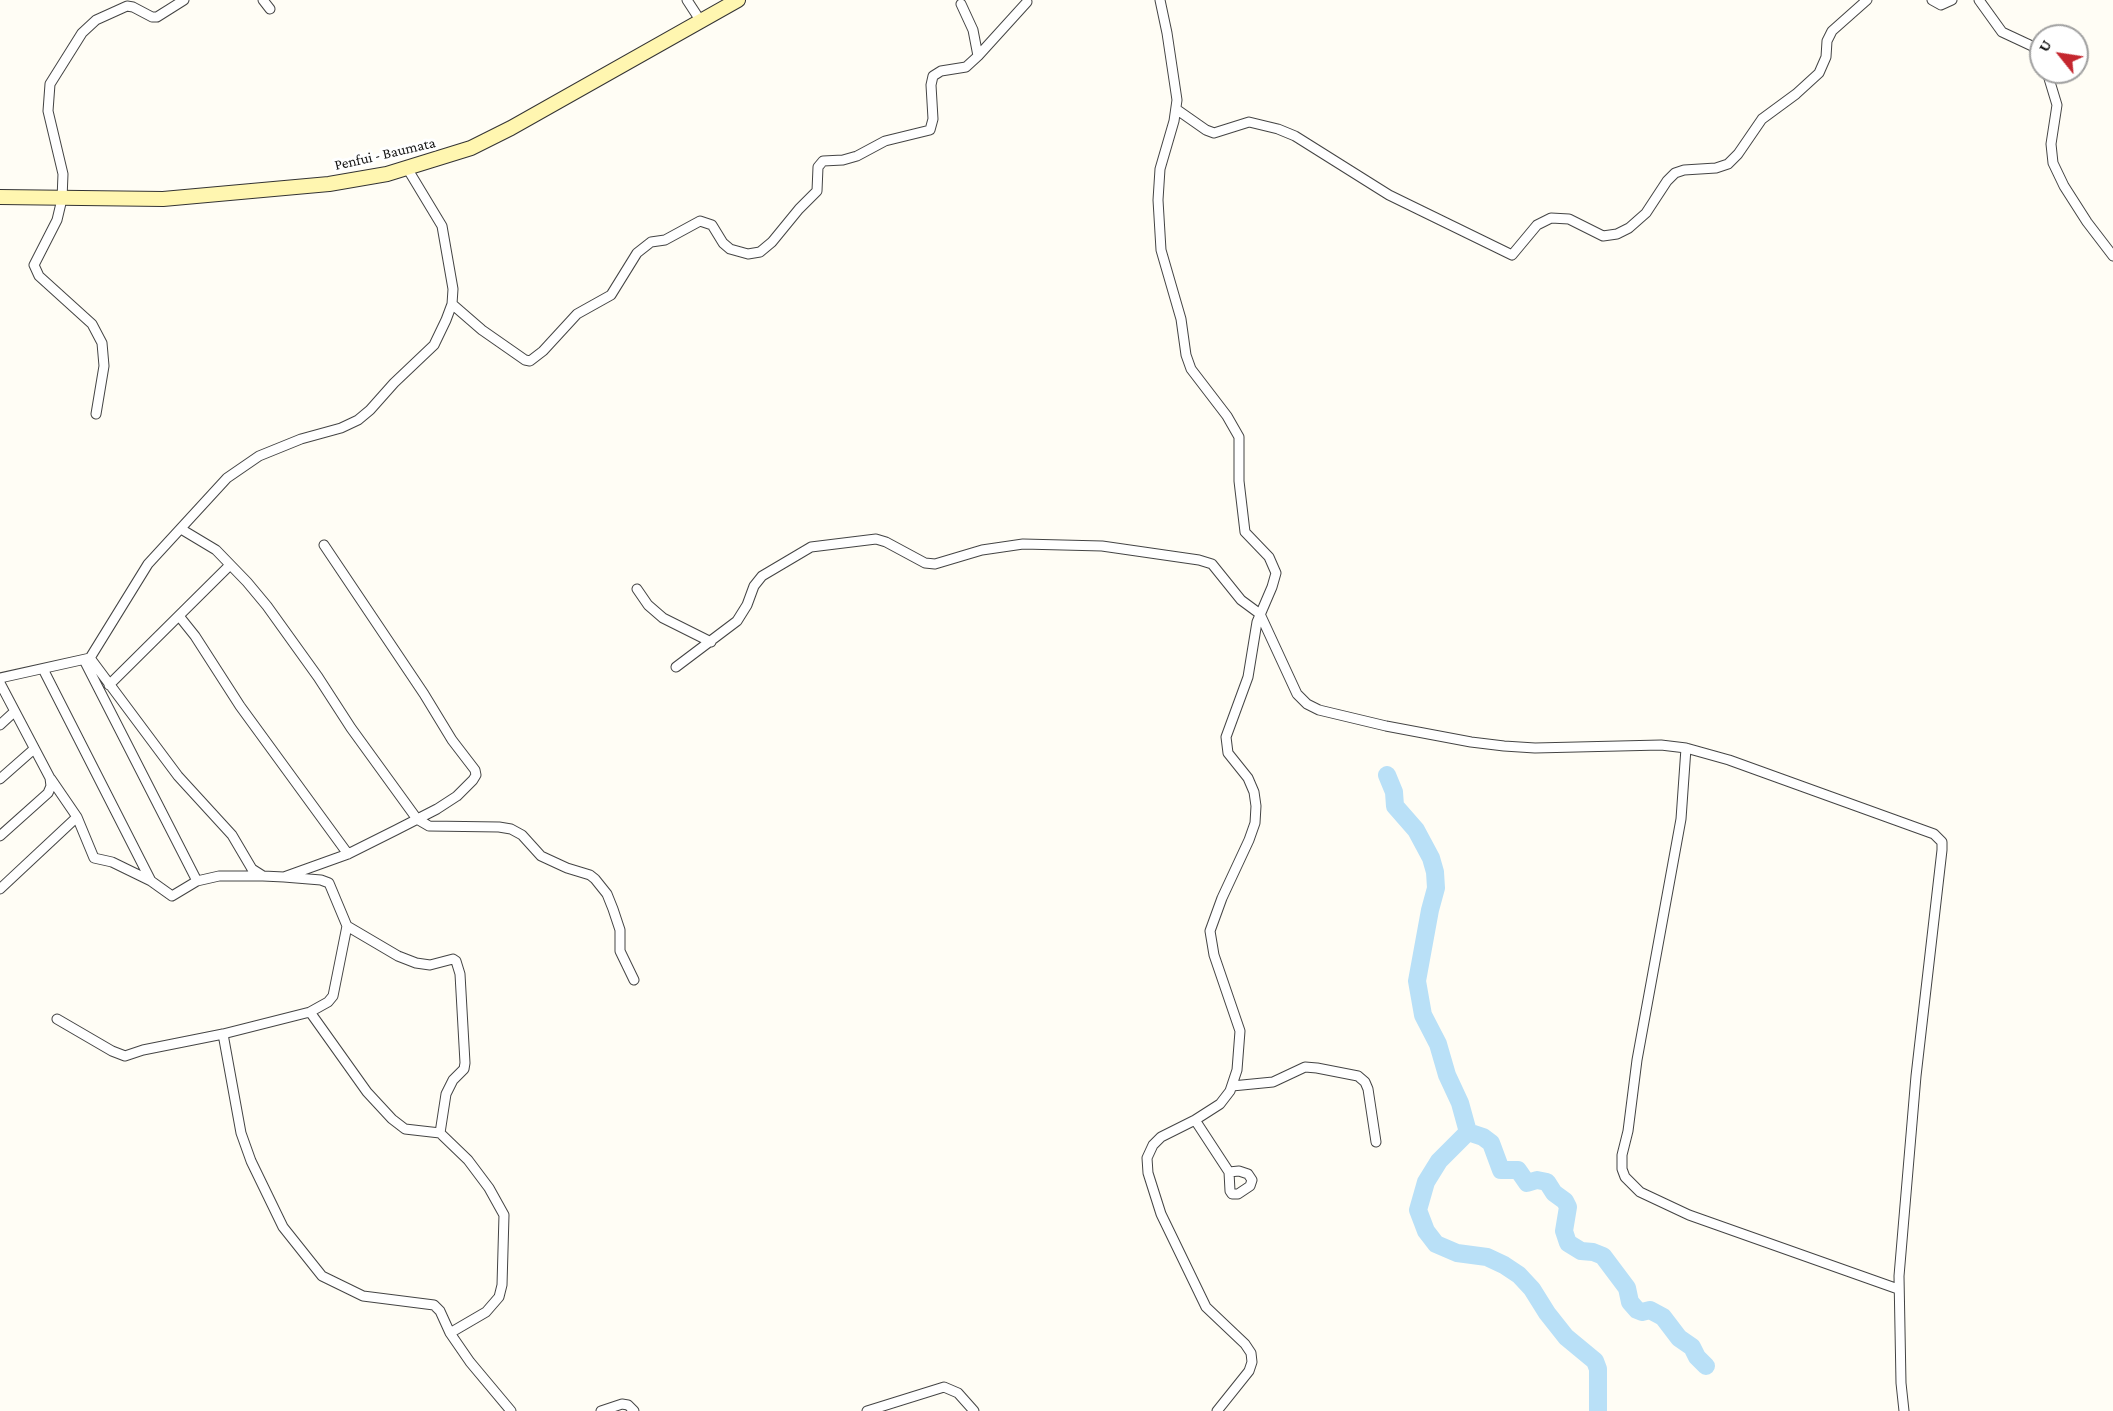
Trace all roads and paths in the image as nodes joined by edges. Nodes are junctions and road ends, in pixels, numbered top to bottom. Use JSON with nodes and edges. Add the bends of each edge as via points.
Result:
{"nodes":[{"id":1,"x":184,"y":0,"type":"edge"},
{"id":2,"x":262,"y":0,"type":"edge"},
{"id":3,"x":687,"y":0,"type":"edge"},
{"id":4,"x":738,"y":0,"type":"edge"},
{"id":5,"x":1160,"y":0,"type":"edge"},
{"id":6,"x":1868,"y":0,"type":"edge"},
{"id":7,"x":1932,"y":0,"type":"edge"},
{"id":8,"x":1952,"y":0,"type":"edge"},
{"id":9,"x":1979,"y":0,"type":"edge"},
{"id":10,"x":1028,"y":2,"type":"dead end"},
{"id":11,"x":132,"y":4,"type":"edge"},
{"id":12,"x":961,"y":4,"type":"dead end"},
{"id":13,"x":270,"y":9,"type":"dead end"},
{"id":14,"x":700,"y":21,"type":"junction"},
{"id":15,"x":2029,"y":45,"type":"edge"},
{"id":16,"x":978,"y":56,"type":"junction"},
{"id":17,"x":2051,"y":84,"type":"edge"},
{"id":18,"x":1176,"y":109,"type":"junction"},
{"id":19,"x":407,"y":168,"type":"junction"},
{"id":20,"x":0,"y":197,"type":"edge"},
{"id":21,"x":62,"y":199,"type":"junction"},
{"id":22,"x":2113,"y":256,"type":"edge"},
{"id":23,"x":452,"y":304,"type":"junction"},
{"id":24,"x":96,"y":414,"type":"dead end"},
{"id":25,"x":181,"y":529,"type":"junction"},
{"id":26,"x":324,"y":545,"type":"dead end"},
{"id":27,"x":230,"y":565,"type":"junction"},
{"id":28,"x":637,"y":589,"type":"dead end"},
{"id":29,"x":1260,"y":614,"type":"junction"},
{"id":30,"x":179,"y":616,"type":"junction"},
{"id":31,"x":711,"y":642,"type":"junction"},
{"id":32,"x":87,"y":659,"type":"junction"},
{"id":33,"x":676,"y":667,"type":"dead end"},
{"id":34,"x":43,"y":669,"type":"junction"},
{"id":35,"x":0,"y":678,"type":"edge"},
{"id":36,"x":0,"y":683,"type":"edge"},
{"id":37,"x":109,"y":685,"type":"junction"},
{"id":38,"x":14,"y":712,"type":"junction"},
{"id":39,"x":0,"y":725,"type":"edge"},
{"id":40,"x":34,"y":748,"type":"junction"},
{"id":41,"x":1686,"y":748,"type":"junction"},
{"id":42,"x":50,"y":778,"type":"junction"},
{"id":43,"x":0,"y":779,"type":"edge"},
{"id":44,"x":77,"y":817,"type":"junction"},
{"id":45,"x":417,"y":819,"type":"junction"},
{"id":46,"x":0,"y":836,"type":"edge"},
{"id":47,"x":348,"y":854,"type":"junction"},
{"id":48,"x":263,"y":876,"type":"junction"},
{"id":49,"x":284,"y":877,"type":"junction"},
{"id":50,"x":151,"y":881,"type":"junction"},
{"id":51,"x":197,"y":881,"type":"junction"},
{"id":52,"x":0,"y":889,"type":"edge"},
{"id":53,"x":347,"y":926,"type":"junction"},
{"id":54,"x":634,"y":980,"type":"dead end"},
{"id":55,"x":310,"y":1012,"type":"junction"},
{"id":56,"x":57,"y":1019,"type":"dead end"},
{"id":57,"x":223,"y":1034,"type":"junction"},
{"id":58,"x":1232,"y":1086,"type":"junction"},
{"id":59,"x":1195,"y":1120,"type":"junction"},
{"id":60,"x":440,"y":1133,"type":"junction"},
{"id":61,"x":1376,"y":1142,"type":"dead end"},
{"id":62,"x":1228,"y":1172,"type":"dead end"},
{"id":63,"x":1898,"y":1288,"type":"junction"},
{"id":64,"x":450,"y":1333,"type":"junction"},
{"id":65,"x":511,"y":1411,"type":"edge"},
{"id":66,"x":601,"y":1411,"type":"edge"},
{"id":67,"x":634,"y":1411,"type":"edge"},
{"id":68,"x":867,"y":1411,"type":"edge"},
{"id":69,"x":974,"y":1411,"type":"edge"},
{"id":70,"x":1217,"y":1411,"type":"edge"},
{"id":71,"x":1905,"y":1411,"type":"edge"}],
"edges":[{"from":1,"to":11,"type":"street","via":[[157,17],[146,15]]},
{"from":2,"to":13,"type":"street"},
{"from":3,"to":14,"type":"street"},
{"from":4,"to":14,"type":"street","name":"Penfui - Baumata"},
{"from":5,"to":18,"type":"street"},
{"from":6,"to":18,"type":"street","via":[[1832,31],[1819,73],[1762,119],[1728,164],[1675,173],[1646,213],[1617,234],[1605,237],[1569,219],[1551,218],[1537,225],[1512,255],[1389,195],[1295,136],[1249,122],[1214,132]]},
{"from":7,"to":8,"type":"street","via":[[1940,4]]},
{"from":9,"to":15,"type":"street","via":[[2001,31]]},
{"from":10,"to":16,"type":"street"},
{"from":11,"to":21,"type":"street","via":[[96,20],[82,33],[50,84],[48,111],[63,174]]},
{"from":12,"to":16,"type":"street","via":[[973,30]]},
{"from":14,"to":19,"type":"street","name":"Penfui - Baumata","via":[[512,128],[471,148]]},
{"from":16,"to":23,"type":"street","via":[[966,68],[933,76],[930,130],[885,141],[843,160],[823,160],[818,167],[817,191],[760,252],[748,254],[730,249],[712,225],[700,221],[665,240],[651,242],[637,253],[611,295],[577,314],[532,360],[521,358]]},
{"from":17,"to":22,"type":"street","via":[[2057,105],[2051,144],[2056,170]]},
{"from":18,"to":29,"type":"street","via":[[1160,169],[1161,250],[1181,319],[1188,362],[1239,437],[1245,532],[1275,567],[1275,579]]},
{"from":19,"to":21,"type":"street","name":"Penfui - Baumata","via":[[297,188],[163,199]]},
{"from":19,"to":23,"type":"street","via":[[442,226]]},
{"from":20,"to":21,"type":"street","name":"Penfui - Baumata"},
{"from":21,"to":24,"type":"street","via":[[57,220],[34,265],[45,282],[92,324],[102,343],[104,366]]},
{"from":23,"to":25,"type":"street","via":[[434,345],[370,410],[351,424],[259,456],[227,478]]},
{"from":25,"to":27,"type":"street","via":[[216,550]]},
{"from":25,"to":32,"type":"street","via":[[148,564]]},
{"from":26,"to":45,"type":"street","via":[[475,770],[473,780],[457,796]]},
{"from":27,"to":30,"type":"street"},
{"from":27,"to":45,"type":"street","via":[[267,606]]},
{"from":28,"to":31,"type":"street","via":[[663,618]]},
{"from":29,"to":31,"type":"street","via":[[1241,600],[1215,567],[1198,560],[1102,546],[1023,544],[931,564],[872,539],[811,547],[765,573],[757,581],[742,615]]},
{"from":29,"to":41,"type":"street","via":[[1297,694],[1318,710],[1504,746]]},
{"from":29,"to":58,"type":"street","via":[[1248,677],[1226,744],[1254,792],[1255,823],[1210,931],[1214,955],[1240,1030]]},
{"from":30,"to":37,"type":"street"},
{"from":30,"to":47,"type":"street"},
{"from":31,"to":33,"type":"street"},
{"from":32,"to":34,"type":"street"},
{"from":32,"to":37,"type":"street"},
{"from":32,"to":51,"type":"street"},
{"from":34,"to":35,"type":"street"},
{"from":34,"to":50,"type":"street"},
{"from":36,"to":38,"type":"street"},
{"from":37,"to":48,"type":"street","via":[[178,776],[232,836],[252,869]]},
{"from":38,"to":39,"type":"street"},
{"from":38,"to":40,"type":"street"},
{"from":40,"to":42,"type":"street"},
{"from":40,"to":43,"type":"street"},
{"from":41,"to":63,"type":"street","via":[[1923,829],[1942,842]]},
{"from":41,"to":63,"type":"street","via":[[1681,819],[1622,1155],[1625,1177],[1641,1192],[1689,1215]]},
{"from":42,"to":44,"type":"street"},
{"from":42,"to":46,"type":"street","via":[[48,793]]},
{"from":44,"to":50,"type":"street","via":[[94,858],[112,862]]},
{"from":44,"to":52,"type":"street"},
{"from":45,"to":47,"type":"street"},
{"from":45,"to":54,"type":"street","via":[[429,826],[511,829],[541,856],[590,875],[607,894],[618,923],[620,951]]},
{"from":47,"to":49,"type":"street"},
{"from":48,"to":49,"type":"street"},
{"from":48,"to":51,"type":"street","via":[[219,876]]},
{"from":49,"to":53,"type":"street","via":[[329,883]]},
{"from":50,"to":51,"type":"street","via":[[172,896]]},
{"from":53,"to":55,"type":"street","via":[[333,996]]},
{"from":53,"to":60,"type":"street","via":[[416,963],[430,965],[453,959],[457,963],[465,1063],[446,1094]]},
{"from":55,"to":57,"type":"street"},
{"from":55,"to":60,"type":"street","via":[[367,1092],[392,1119],[405,1129]]},
{"from":56,"to":57,"type":"street","via":[[125,1056]]},
{"from":57,"to":64,"type":"street","via":[[241,1133],[283,1227],[322,1275],[363,1296],[434,1305]]},
{"from":58,"to":59,"type":"street","via":[[1220,1104]]},
{"from":58,"to":61,"type":"street","via":[[1272,1082],[1305,1067],[1358,1076],[1368,1089]]},
{"from":59,"to":62,"type":"street"},
{"from":59,"to":70,"type":"street","via":[[1157,1141],[1147,1164],[1161,1214],[1206,1307],[1251,1353],[1249,1371]]},
{"from":60,"to":64,"type":"street","via":[[468,1160],[504,1215],[499,1297],[486,1312]]},
{"from":63,"to":71,"type":"street"},
{"from":64,"to":65,"type":"street"},
{"from":66,"to":67,"type":"street","via":[[622,1404]]},
{"from":68,"to":69,"type":"street","via":[[944,1387],[958,1393]]}]}
